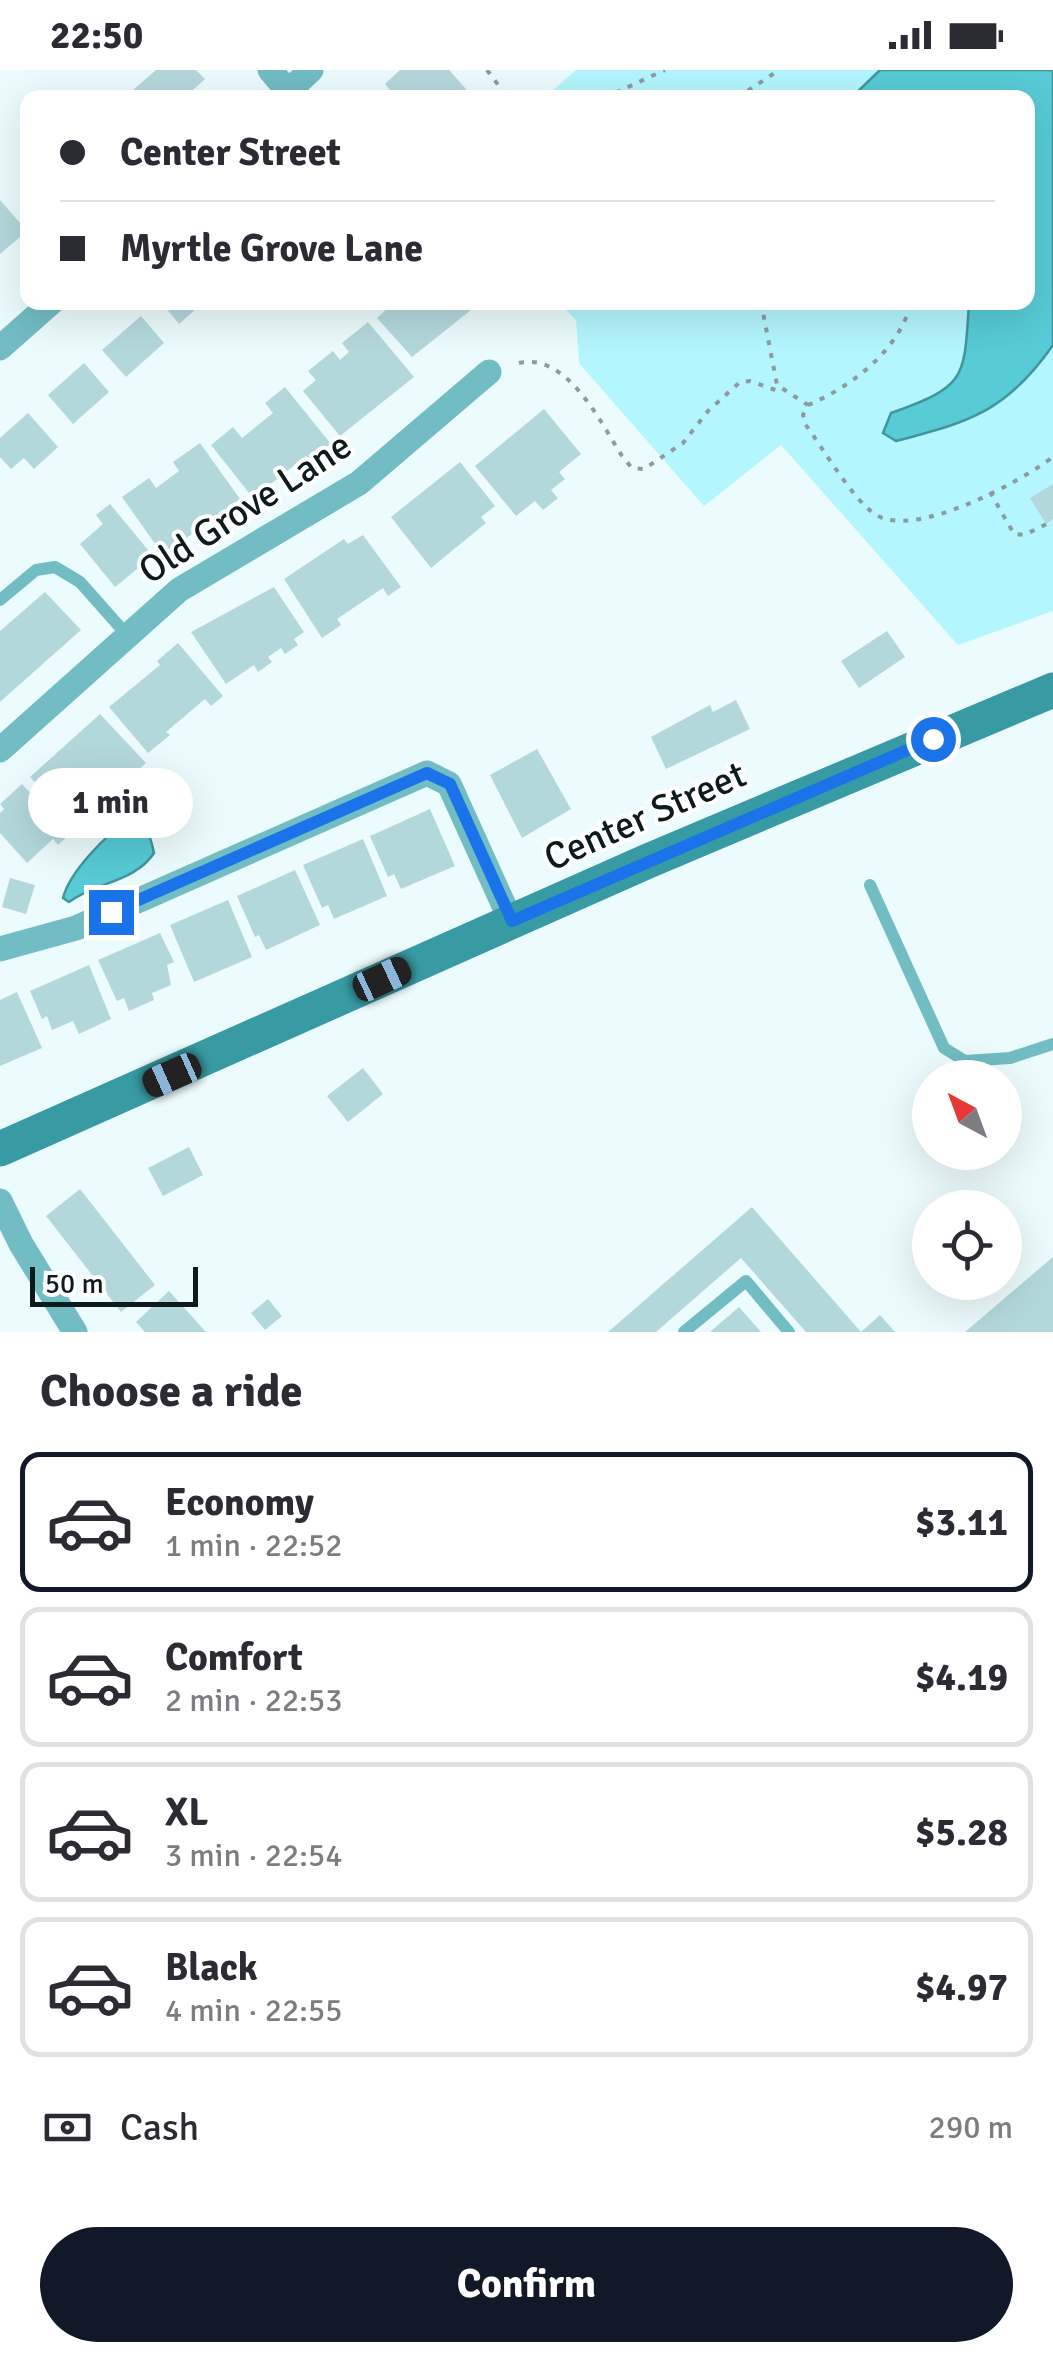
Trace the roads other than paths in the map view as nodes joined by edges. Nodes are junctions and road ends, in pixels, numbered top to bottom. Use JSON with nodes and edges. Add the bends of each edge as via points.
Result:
{"nodes":[{"id":1,"x":312,"y":70,"type":"edge"},
{"id":2,"x":289,"y":90,"type":"edge"},
{"id":3,"x":43,"y":310,"type":"edge"},
{"id":4,"x":0,"y":348,"type":"edge"},
{"id":5,"x":489,"y":372,"type":"dead end"},
{"id":6,"x":0,"y":600,"type":"edge"},
{"id":7,"x":127,"y":634,"type":"junction"},
{"id":8,"x":1053,"y":690,"type":"edge"},
{"id":9,"x":0,"y":750,"type":"edge"},
{"id":10,"x":870,"y":885,"type":"dead end"},
{"id":11,"x":512,"y":921,"type":"junction"},
{"id":12,"x":0,"y":950,"type":"edge"},
{"id":13,"x":1053,"y":1044,"type":"edge"},
{"id":14,"x":0,"y":1149,"type":"edge"},
{"id":15,"x":0,"y":1201,"type":"edge"},
{"id":16,"x":76,"y":1332,"type":"edge"},
{"id":17,"x":684,"y":1332,"type":"edge"},
{"id":18,"x":789,"y":1332,"type":"edge"}],
"edges":[{"from":1,"to":2,"type":"street"},
{"from":3,"to":4,"type":"street"},
{"from":5,"to":7,"type":"street","name":"Old Grove Lane","via":[[359,483],[214,567]]},
{"from":6,"to":7,"type":"lane","via":[[36,570],[55,567],[80,582]]},
{"from":7,"to":9,"type":"street","name":"Old Grove Lane"},
{"from":8,"to":11,"type":"main road","name":"Center Street"},
{"from":10,"to":13,"type":"lane","via":[[944,1048],[965,1060],[1010,1058]]},
{"from":11,"to":12,"type":"street","via":[[450,784],[427,773],[76,928]]},
{"from":11,"to":14,"type":"main road","name":"Center Street"},
{"from":15,"to":16,"type":"street"},
{"from":17,"to":18,"type":"lane","via":[[746,1281]]}]}
